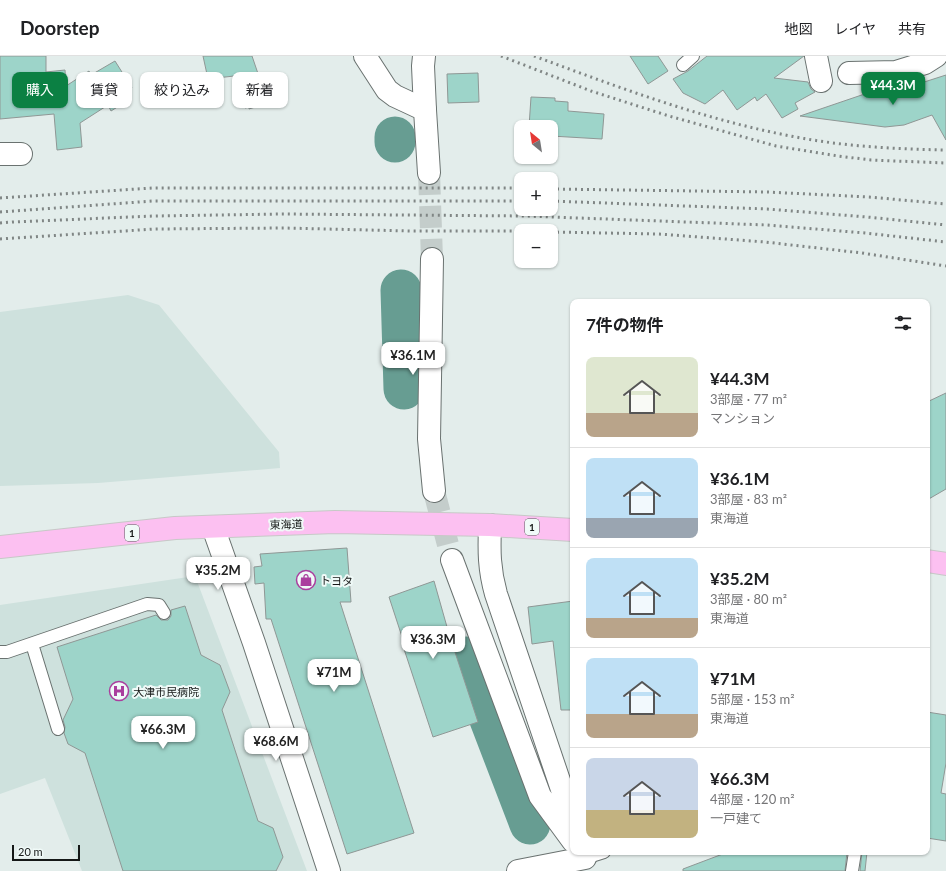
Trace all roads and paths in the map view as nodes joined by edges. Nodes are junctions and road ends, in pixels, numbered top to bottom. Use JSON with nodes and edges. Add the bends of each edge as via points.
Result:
{"nodes":[{"id":1,"x":365,"y":56,"type":"edge"},
{"id":2,"x":424,"y":56,"type":"edge"},
{"id":3,"x":693,"y":56,"type":"edge"},
{"id":4,"x":816,"y":56,"type":"edge"},
{"id":5,"x":936,"y":56,"type":"edge"},
{"id":6,"x":683,"y":65,"type":"dead end"},
{"id":7,"x":849,"y":72,"type":"dead end"},
{"id":8,"x":821,"y":81,"type":"dead end"},
{"id":9,"x":425,"y":110,"type":"junction"},
{"id":10,"x":429,"y":173,"type":"tunnel mouth"},
{"id":11,"x":432,"y":259,"type":"tunnel mouth"},
{"id":12,"x":434,"y":491,"type":"tunnel mouth"},
{"id":13,"x":490,"y":525,"type":"junction"},
{"id":14,"x":213,"y":527,"type":"junction"},
{"id":15,"x":570,"y":530,"type":"edge"},
{"id":16,"x":0,"y":547,"type":"edge"},
{"id":17,"x":452,"y":560,"type":"tunnel mouth"},
{"id":18,"x":930,"y":561,"type":"edge"},
{"id":19,"x":946,"y":564,"type":"edge"},
{"id":20,"x":164,"y":612,"type":"dead end"},
{"id":21,"x":32,"y":644,"type":"junction"},
{"id":22,"x":0,"y":652,"type":"edge"},
{"id":23,"x":58,"y":729,"type":"dead end"},
{"id":24,"x":570,"y":813,"type":"edge"},
{"id":25,"x":570,"y":834,"type":"edge"},
{"id":26,"x":582,"y":855,"type":"edge"},
{"id":27,"x":855,"y":855,"type":"edge"},
{"id":28,"x":329,"y":871,"type":"edge"},
{"id":29,"x":518,"y":871,"type":"edge"},
{"id":30,"x":852,"y":871,"type":"edge"}],
"edges":[{"from":1,"to":9,"type":"street","via":[[387,90]]},
{"from":2,"to":9,"type":"street"},
{"from":3,"to":6,"type":"lane"},
{"from":4,"to":8,"type":"street"},
{"from":5,"to":7,"type":"street","via":[[896,72]]},
{"from":9,"to":10,"type":"street"},
{"from":11,"to":12,"type":"street","via":[[429,438]]},
{"from":13,"to":14,"type":"highway","name":"東海道","number":"1","via":[[334,522]]},
{"from":13,"to":15,"type":"highway","name":"東海道","number":"1"},
{"from":13,"to":24,"type":"street","via":[[491,573],[496,594]]},
{"from":14,"to":16,"type":"highway","name":"東海道","number":"1","via":[[168,529]]},
{"from":14,"to":28,"type":"street"},
{"from":17,"to":25,"type":"street","via":[[540,796]]},
{"from":18,"to":19,"type":"highway"},
{"from":20,"to":21,"type":"lane","via":[[159,605],[147,604]]},
{"from":21,"to":22,"type":"lane"},
{"from":21,"to":23,"type":"lane"},
{"from":26,"to":29,"type":"street"},
{"from":27,"to":30,"type":"lane"}]}
